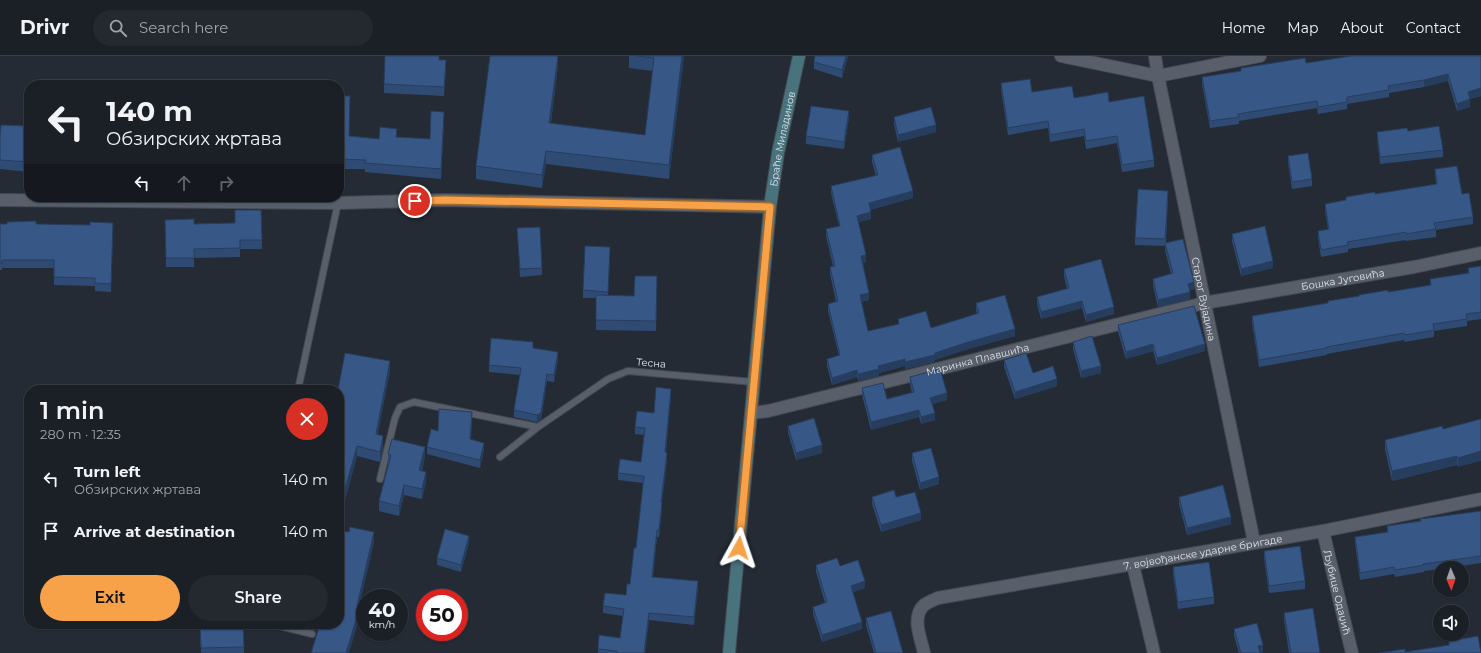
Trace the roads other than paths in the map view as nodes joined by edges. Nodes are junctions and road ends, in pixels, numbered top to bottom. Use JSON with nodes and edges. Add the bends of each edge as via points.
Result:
{"nodes":[{"id":1,"x":799,"y":56,"type":"edge"},
{"id":2,"x":1062,"y":56,"type":"edge"},
{"id":3,"x":1155,"y":56,"type":"edge"},
{"id":4,"x":1260,"y":56,"type":"edge"},
{"id":5,"x":1158,"y":76,"type":"junction"},
{"id":6,"x":0,"y":200,"type":"edge"},
{"id":7,"x":24,"y":200,"type":"edge"},
{"id":8,"x":225,"y":202,"type":"edge"},
{"id":9,"x":338,"y":203,"type":"junction"},
{"id":10,"x":770,"y":207,"type":"junction"},
{"id":11,"x":1481,"y":253,"type":"edge"},
{"id":12,"x":1204,"y":303,"type":"junction"},
{"id":13,"x":754,"y":382,"type":"junction"},
{"id":14,"x":299,"y":385,"type":"edge"},
{"id":15,"x":751,"y":413,"type":"junction"},
{"id":16,"x":538,"y":427,"type":"junction"},
{"id":17,"x":500,"y":457,"type":"dead end"},
{"id":18,"x":380,"y":478,"type":"dead end"},
{"id":19,"x":1481,"y":499,"type":"edge"},
{"id":20,"x":1323,"y":531,"type":"junction"},
{"id":21,"x":1254,"y":542,"type":"junction"},
{"id":22,"x":1133,"y":565,"type":"junction"},
{"id":23,"x":292,"y":629,"type":"edge"},
{"id":24,"x":312,"y":634,"type":"dead end"},
{"id":25,"x":729,"y":653,"type":"edge"},
{"id":26,"x":924,"y":653,"type":"edge"},
{"id":27,"x":1154,"y":653,"type":"edge"},
{"id":28,"x":1352,"y":653,"type":"edge"}],
"edges":[{"from":1,"to":10,"type":"main road","name":"Браће Миладинов","via":[[778,153]]},
{"from":2,"to":5,"type":"street"},
{"from":3,"to":5,"type":"street","name":"Старог Вујадина"},
{"from":4,"to":5,"type":"street"},
{"from":5,"to":12,"type":"street","name":"Старог Вујадина"},
{"from":6,"to":7,"type":"street"},
{"from":8,"to":9,"type":"street"},
{"from":9,"to":10,"type":"street","via":[[445,200]]},
{"from":9,"to":14,"type":"lane"},
{"from":10,"to":13,"type":"main road","name":"Браће Миладинов"},
{"from":11,"to":12,"type":"street","name":"Бошка Југовића"},
{"from":12,"to":15,"type":"street","name":"Маринка Плавшића","via":[[768,411]]},
{"from":12,"to":21,"type":"street","name":"Старог Вујадина"},
{"from":13,"to":15,"type":"main road","name":"Браће Миладинов"},
{"from":13,"to":16,"type":"lane","name":"Тесна","via":[[628,371],[608,380]]},
{"from":15,"to":25,"type":"main road","name":"Браће Миладинов"},
{"from":16,"to":17,"type":"lane","name":"Тесна"},
{"from":16,"to":18,"type":"lane","via":[[414,402],[400,407],[397,413]]},
{"from":19,"to":20,"type":"street","name":"7. војвођанске ударне бригаде"},
{"from":20,"to":21,"type":"street","name":"7. војвођанске ударне бригаде"},
{"from":20,"to":28,"type":"street","name":"Љубице Одаџић"},
{"from":21,"to":22,"type":"street","name":"7. војвођанске ударне бригаде"},
{"from":22,"to":26,"type":"street","name":"7. војвођанске ударне бригаде","via":[[938,598],[925,604],[919,611],[917,623]]},
{"from":22,"to":27,"type":"street"},
{"from":23,"to":24,"type":"lane"}]}
